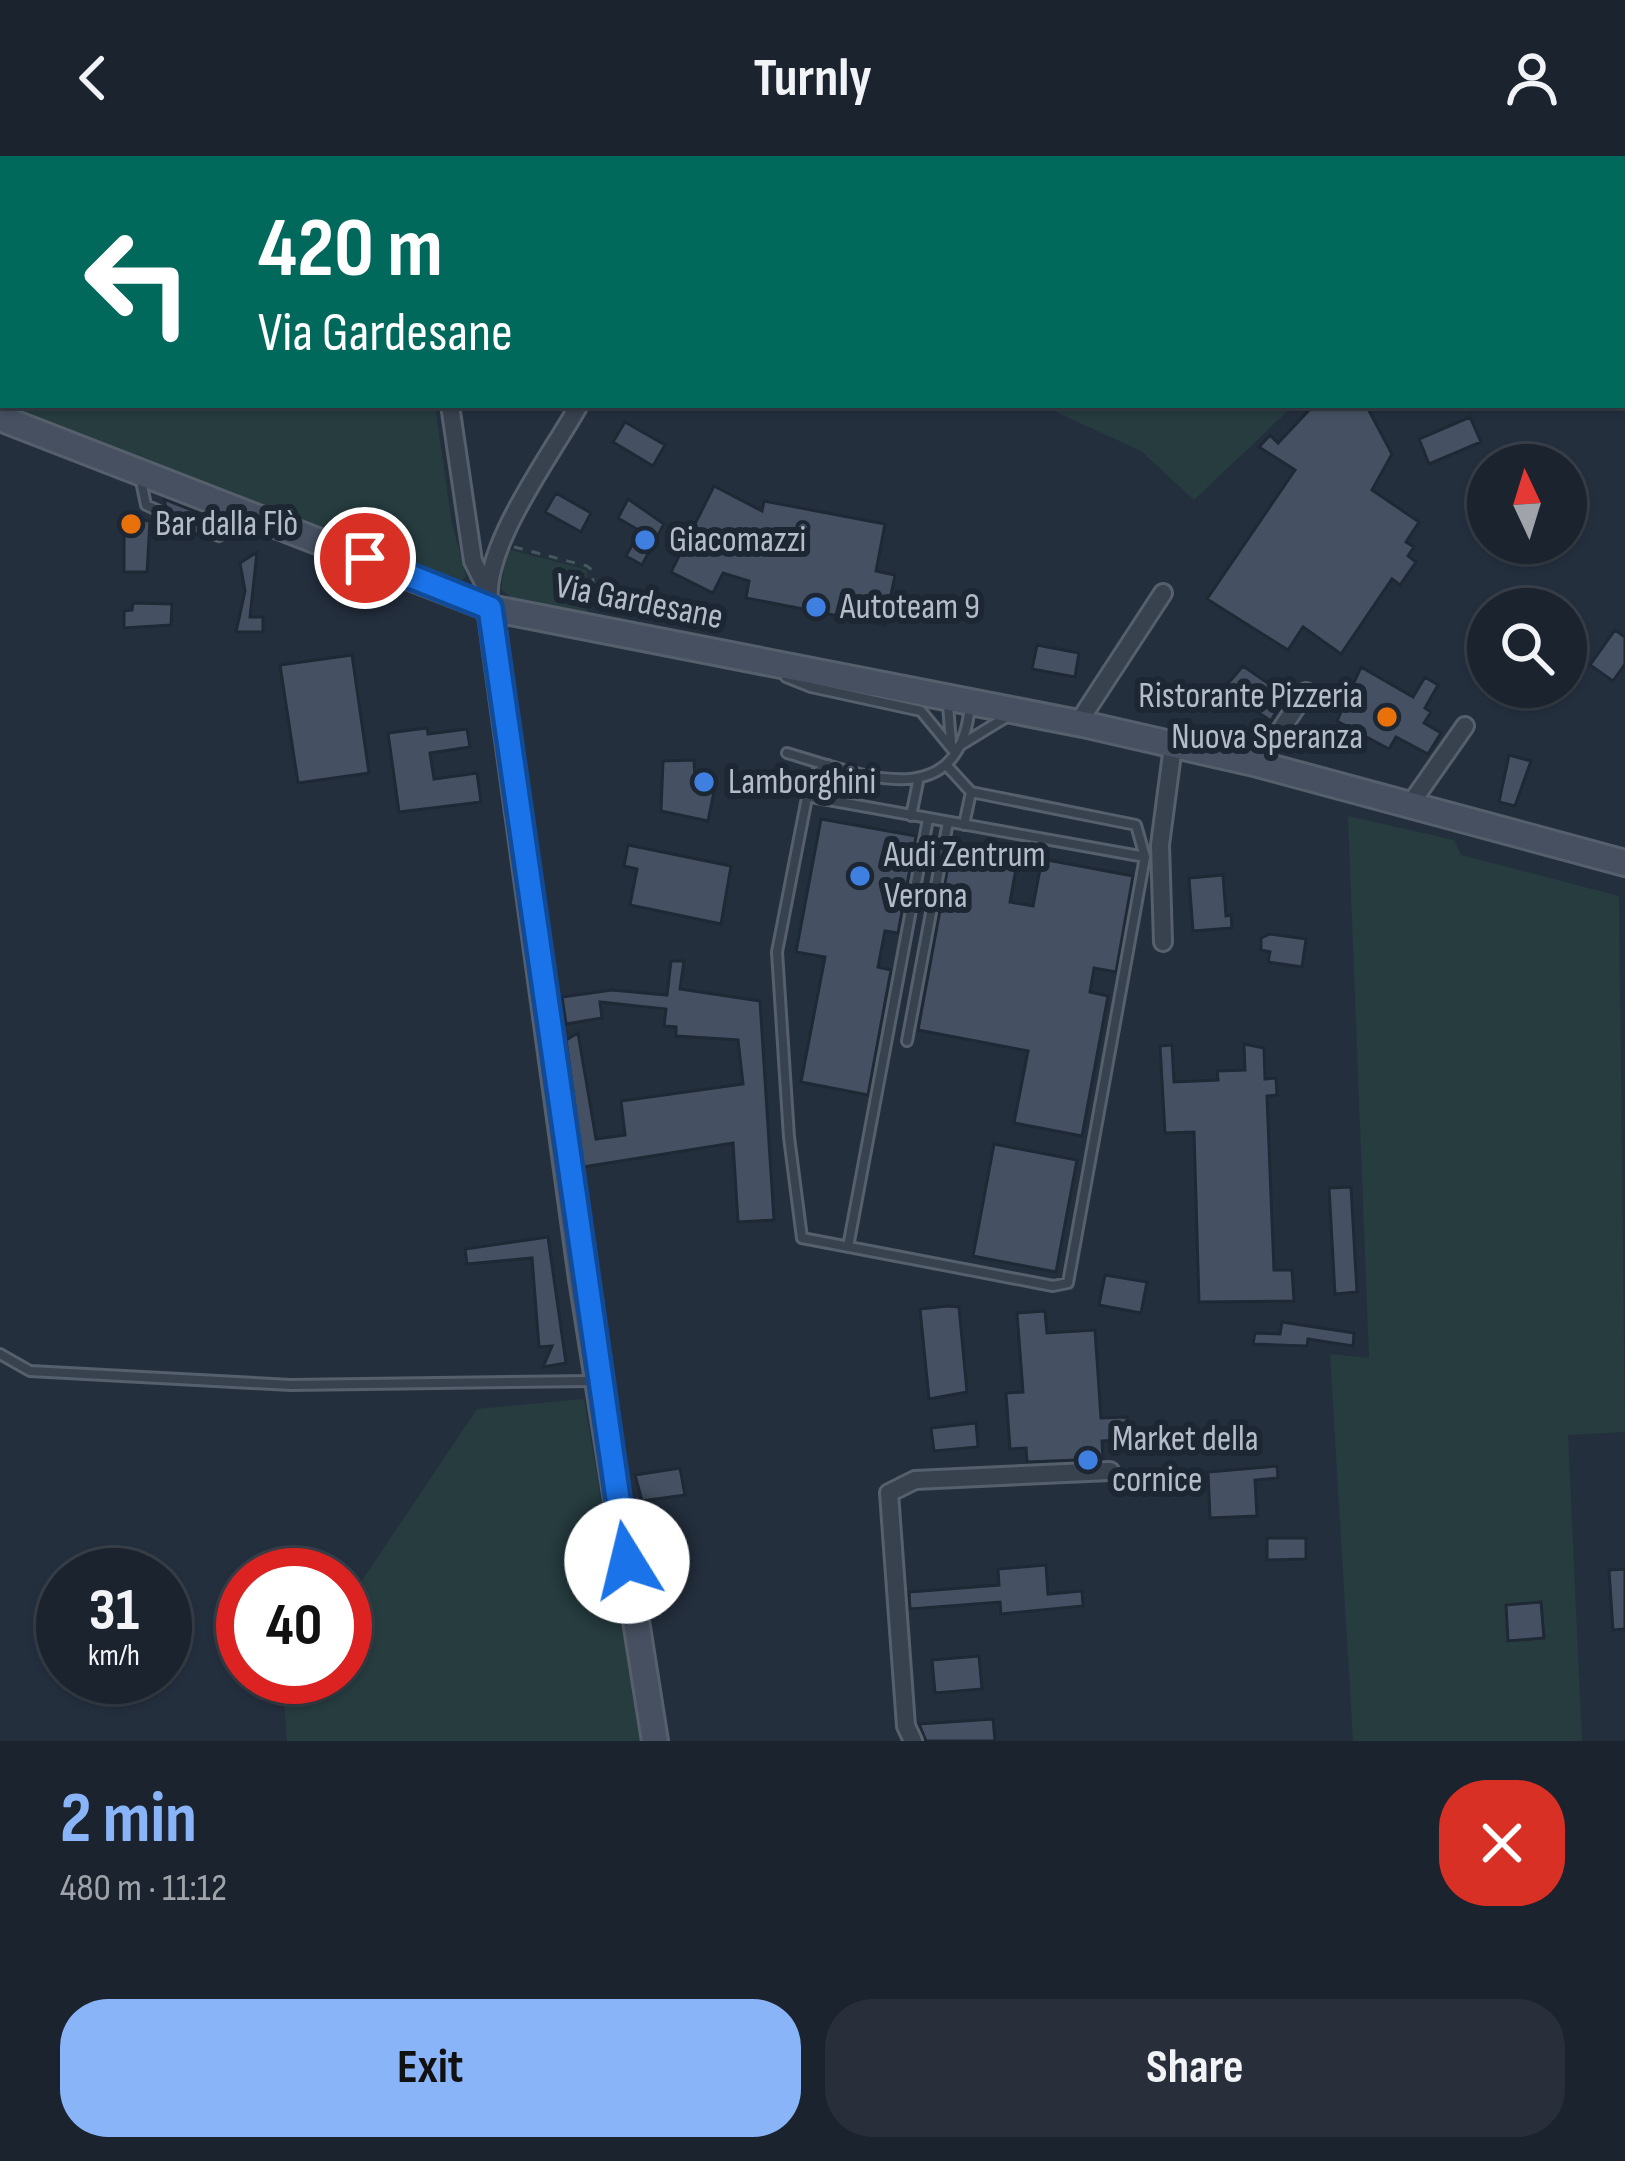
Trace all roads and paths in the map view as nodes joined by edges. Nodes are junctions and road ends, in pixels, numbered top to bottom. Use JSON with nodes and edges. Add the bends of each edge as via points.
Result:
{"nodes":[{"id":1,"x":450,"y":408,"type":"edge"},
{"id":2,"x":577,"y":408,"type":"edge"},
{"id":3,"x":0,"y":418,"type":"edge"},
{"id":4,"x":139,"y":469,"type":"junction"},
{"id":5,"x":240,"y":508,"type":"junction"},
{"id":6,"x":159,"y":511,"type":"dead end"},
{"id":7,"x":212,"y":533,"type":"dead end"},
{"id":8,"x":501,"y":544,"type":"junction"},
{"id":9,"x":1163,"y":593,"type":"dead end"},
{"id":10,"x":488,"y":598,"type":"junction"},
{"id":11,"x":602,"y":615,"type":"dead end"},
{"id":12,"x":750,"y":661,"type":"junction"},
{"id":13,"x":1306,"y":692,"type":"dead end"},
{"id":14,"x":960,"y":702,"type":"junction"},
{"id":15,"x":1014,"y":712,"type":"junction"},
{"id":16,"x":1078,"y":724,"type":"junction"},
{"id":17,"x":1465,"y":726,"type":"dead end"},
{"id":18,"x":1173,"y":746,"type":"junction"},
{"id":19,"x":952,"y":750,"type":"junction"},
{"id":20,"x":787,"y":753,"type":"dead end"},
{"id":21,"x":1258,"y":764,"type":"junction"},
{"id":22,"x":828,"y":765,"type":"junction"},
{"id":23,"x":949,"y":768,"type":"junction"},
{"id":24,"x":918,"y":782,"type":"junction"},
{"id":25,"x":971,"y":792,"type":"junction"},
{"id":26,"x":806,"y":796,"type":"junction"},
{"id":27,"x":1409,"y":806,"type":"junction"},
{"id":28,"x":911,"y":816,"type":"junction"},
{"id":29,"x":928,"y":819,"type":"junction"},
{"id":30,"x":948,"y":822,"type":"junction"},
{"id":31,"x":964,"y":825,"type":"junction"},
{"id":32,"x":1145,"y":857,"type":"junction"},
{"id":33,"x":1625,"y":862,"type":"edge"},
{"id":34,"x":1163,"y":942,"type":"dead end"},
{"id":35,"x":908,"y":1041,"type":"dead end"},
{"id":36,"x":848,"y":1247,"type":"junction"},
{"id":37,"x":0,"y":1354,"type":"edge"},
{"id":38,"x":598,"y":1380,"type":"junction"},
{"id":39,"x":1111,"y":1471,"type":"dead end"},
{"id":40,"x":655,"y":1741,"type":"edge"},
{"id":41,"x":913,"y":1741,"type":"edge"}],
"edges":[{"from":1,"to":10,"type":"street","via":[[473,561]]},
{"from":2,"to":8,"type":"street"},
{"from":3,"to":4,"type":"main road","name":"Via Gardesane"},
{"from":4,"to":5,"type":"main road","name":"Via Gardesane"},
{"from":4,"to":6,"type":"lane","via":[[146,505]]},
{"from":5,"to":7,"type":"lane","via":[[219,536]]},
{"from":5,"to":10,"type":"main road","name":"Via Gardesane"},
{"from":8,"to":10,"type":"street"},
{"from":8,"to":11,"type":"path","via":[[587,566]]},
{"from":9,"to":16,"type":"street"},
{"from":10,"to":12,"type":"main road","name":"Via Gardesane"},
{"from":10,"to":38,"type":"main road"},
{"from":12,"to":14,"type":"main road","name":"Via Gardesane"},
{"from":12,"to":19,"type":"lane","via":[[811,687],[921,711]]},
{"from":13,"to":21,"type":"street"},
{"from":14,"to":15,"type":"main road","name":"Via Gardesane"},
{"from":14,"to":19,"type":"lane","via":[[946,717]]},
{"from":14,"to":19,"type":"lane","via":[[968,729]]},
{"from":15,"to":16,"type":"main road","name":"Via Gardesane"},
{"from":15,"to":19,"type":"lane"},
{"from":16,"to":18,"type":"main road","name":"Via Gardesane"},
{"from":17,"to":27,"type":"street"},
{"from":18,"to":21,"type":"main road","name":"Via Gardesane"},
{"from":18,"to":34,"type":"street","via":[[1160,845]]},
{"from":19,"to":23,"type":"lane"},
{"from":20,"to":22,"type":"lane"},
{"from":21,"to":27,"type":"main road","name":"Via Gardesane"},
{"from":22,"to":24,"type":"lane"},
{"from":22,"to":26,"type":"lane","via":[[811,777]]},
{"from":23,"to":24,"type":"lane"},
{"from":23,"to":25,"type":"lane"},
{"from":24,"to":28,"type":"lane"},
{"from":25,"to":31,"type":"lane"},
{"from":25,"to":32,"type":"lane","via":[[1127,821],[1136,825]]},
{"from":26,"to":28,"type":"lane"},
{"from":26,"to":36,"type":"lane","via":[[777,952],[789,1138],[802,1238]]},
{"from":27,"to":33,"type":"main road","name":"Via Gardesane"},
{"from":28,"to":29,"type":"lane"},
{"from":29,"to":30,"type":"lane"},
{"from":29,"to":36,"type":"lane"},
{"from":30,"to":31,"type":"lane"},
{"from":30,"to":35,"type":"lane"},
{"from":31,"to":32,"type":"lane"},
{"from":32,"to":36,"type":"lane","via":[[1068,1283]]},
{"from":37,"to":38,"type":"lane","via":[[30,1371],[291,1385]]},
{"from":38,"to":40,"type":"main road"},
{"from":39,"to":41,"type":"street","via":[[915,1480],[889,1493]]}]}
